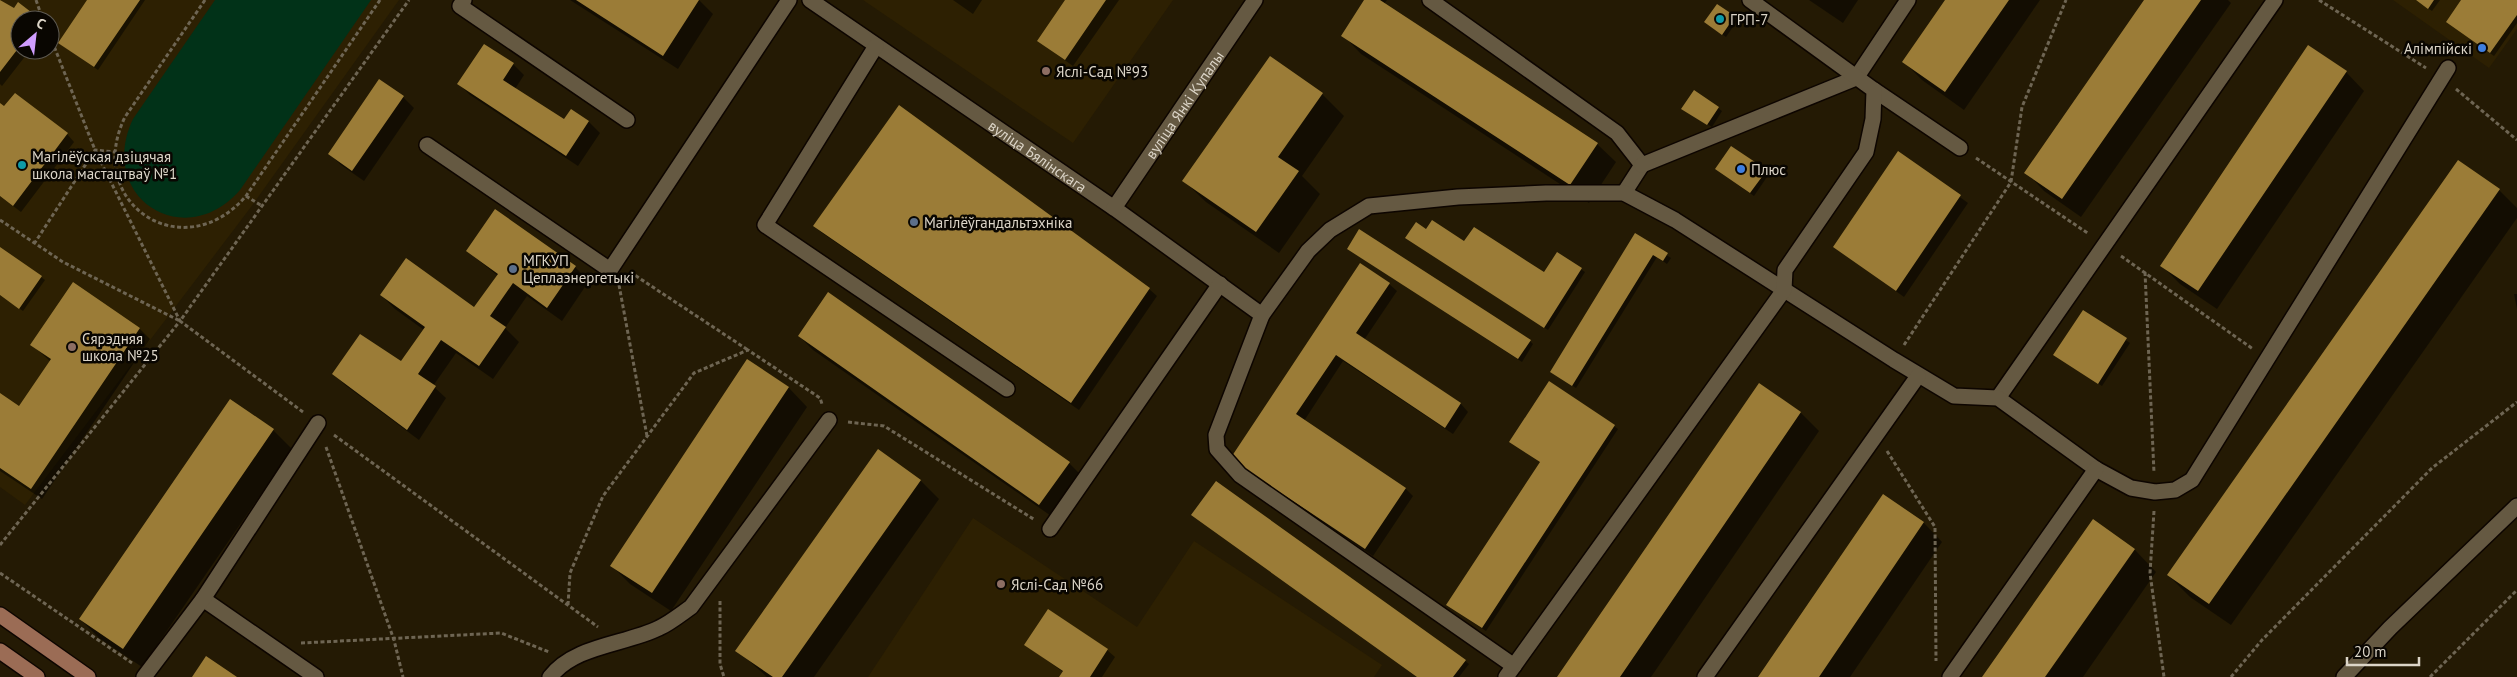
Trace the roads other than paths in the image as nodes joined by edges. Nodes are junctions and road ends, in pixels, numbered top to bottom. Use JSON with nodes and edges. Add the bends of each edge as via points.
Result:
{"nodes":[{"id":1,"x":464,"y":0,"type":"edge"},
{"id":2,"x":789,"y":0,"type":"edge"},
{"id":3,"x":810,"y":0,"type":"edge"},
{"id":4,"x":1254,"y":0,"type":"edge"},
{"id":5,"x":1430,"y":0,"type":"edge"},
{"id":6,"x":1750,"y":0,"type":"edge"},
{"id":7,"x":1908,"y":0,"type":"edge"},
{"id":8,"x":2274,"y":0,"type":"edge"},
{"id":9,"x":876,"y":46,"type":"junction"},
{"id":10,"x":2445,"y":73,"type":"road end"},
{"id":11,"x":1856,"y":78,"type":"junction"},
{"id":12,"x":1874,"y":90,"type":"junction"},
{"id":13,"x":627,"y":120,"type":"dead end"},
{"id":14,"x":426,"y":145,"type":"dead end"},
{"id":15,"x":1960,"y":148,"type":"dead end"},
{"id":16,"x":1642,"y":165,"type":"junction"},
{"id":17,"x":1624,"y":193,"type":"junction"},
{"id":18,"x":1114,"y":208,"type":"junction"},
{"id":19,"x":1220,"y":284,"type":"junction"},
{"id":20,"x":1784,"y":290,"type":"junction"},
{"id":21,"x":1262,"y":315,"type":"junction"},
{"id":22,"x":1918,"y":376,"type":"junction"},
{"id":23,"x":1006,"y":389,"type":"dead end"},
{"id":24,"x":1998,"y":398,"type":"junction"},
{"id":25,"x":829,"y":420,"type":"road end"},
{"id":26,"x":318,"y":423,"type":"road end"},
{"id":27,"x":2096,"y":469,"type":"junction"},
{"id":28,"x":2517,"y":506,"type":"edge"},
{"id":29,"x":1050,"y":529,"type":"road end"},
{"id":30,"x":203,"y":599,"type":"junction"},
{"id":31,"x":0,"y":615,"type":"edge"},
{"id":32,"x":0,"y":651,"type":"edge"},
{"id":33,"x":1510,"y":672,"type":"edge"},
{"id":34,"x":145,"y":675,"type":"edge"},
{"id":35,"x":37,"y":677,"type":"edge"},
{"id":36,"x":88,"y":677,"type":"edge"},
{"id":37,"x":316,"y":677,"type":"edge"},
{"id":38,"x":550,"y":677,"type":"edge"},
{"id":39,"x":1705,"y":677,"type":"edge"},
{"id":40,"x":1950,"y":677,"type":"edge"},
{"id":41,"x":2344,"y":677,"type":"edge"}],
"edges":[{"from":1,"to":13,"type":"street","via":[[460,6]]},
{"from":2,"to":14,"type":"street","via":[[610,270]]},
{"from":3,"to":9,"type":"street","name":"вуліца Бялінскага"},
{"from":4,"to":18,"type":"street","name":"вуліца Янкі Купалы"},
{"from":5,"to":16,"type":"street","via":[[1617,133]]},
{"from":6,"to":11,"type":"street"},
{"from":7,"to":11,"type":"street"},
{"from":8,"to":24,"type":"street"},
{"from":9,"to":18,"type":"street","name":"вуліца Бялінскага"},
{"from":9,"to":23,"type":"street","via":[[765,225]]},
{"from":10,"to":27,"type":"street","via":[[2192,480],[2175,490],[2156,492],[2131,488]]},
{"from":11,"to":12,"type":"street"},
{"from":11,"to":16,"type":"street"},
{"from":12,"to":15,"type":"street"},
{"from":12,"to":20,"type":"street","via":[[1873,119],[1866,152],[1785,270]]},
{"from":16,"to":17,"type":"street"},
{"from":17,"to":20,"type":"street","via":[[1675,220]]},
{"from":17,"to":21,"type":"street","via":[[1458,197],[1369,206],[1330,230],[1308,251]]},
{"from":18,"to":19,"type":"street","name":"вуліца Бялінскага"},
{"from":19,"to":21,"type":"street","name":"вуліца Бялінскага"},
{"from":19,"to":29,"type":"street"},
{"from":20,"to":22,"type":"street"},
{"from":20,"to":33,"type":"street"},
{"from":21,"to":33,"type":"street","via":[[1216,435],[1217,449],[1240,475]]},
{"from":22,"to":24,"type":"street","via":[[1954,396]]},
{"from":22,"to":39,"type":"street"},
{"from":24,"to":27,"type":"street"},
{"from":25,"to":38,"type":"street","via":[[691,607],[659,628],[581,654],[556,669]]},
{"from":26,"to":30,"type":"street"},
{"from":27,"to":40,"type":"street"},
{"from":28,"to":41,"type":"street","via":[[2390,628]]},
{"from":30,"to":34,"type":"street"},
{"from":30,"to":37,"type":"street"},
{"from":31,"to":36,"type":"main road"},
{"from":32,"to":35,"type":"main road"}]}
